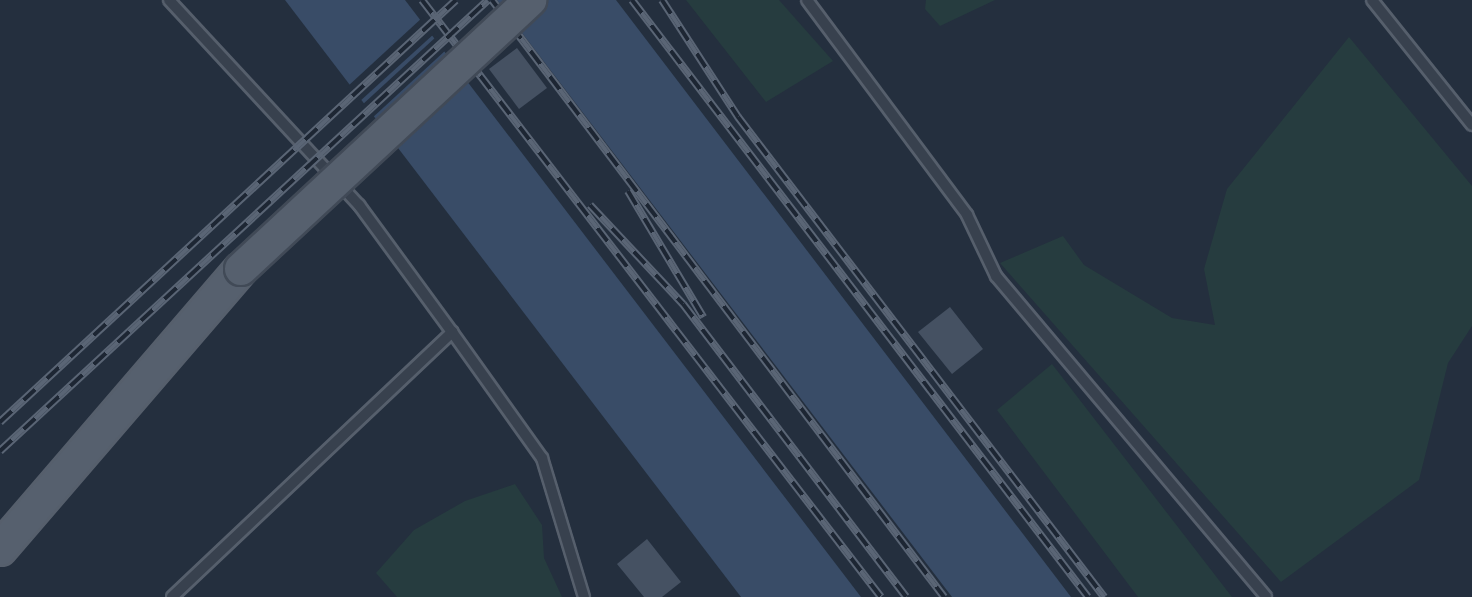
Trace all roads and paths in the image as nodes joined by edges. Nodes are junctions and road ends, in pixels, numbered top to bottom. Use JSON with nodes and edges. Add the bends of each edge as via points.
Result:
{"nodes":[{"id":1,"x":169,"y":0,"type":"edge"},
{"id":2,"x":530,"y":0,"type":"edge"},
{"id":3,"x":807,"y":0,"type":"edge"},
{"id":4,"x":1372,"y":0,"type":"edge"},
{"id":5,"x":1472,"y":125,"type":"edge"},
{"id":6,"x":453,"y":332,"type":"junction"},
{"id":7,"x":0,"y":549,"type":"edge"},
{"id":8,"x":172,"y":597,"type":"edge"},
{"id":9,"x":584,"y":597,"type":"edge"},
{"id":10,"x":1266,"y":597,"type":"edge"}],
"edges":[{"from":1,"to":6,"type":"lane","via":[[359,205]]},
{"from":2,"to":7,"type":"main road","bridge":true,"via":[[241,269]]},
{"from":3,"to":10,"type":"lane","via":[[967,215],[996,276]]},
{"from":4,"to":5,"type":"lane"},
{"from":6,"to":8,"type":"lane"},
{"from":6,"to":9,"type":"lane","via":[[542,458]]}]}
